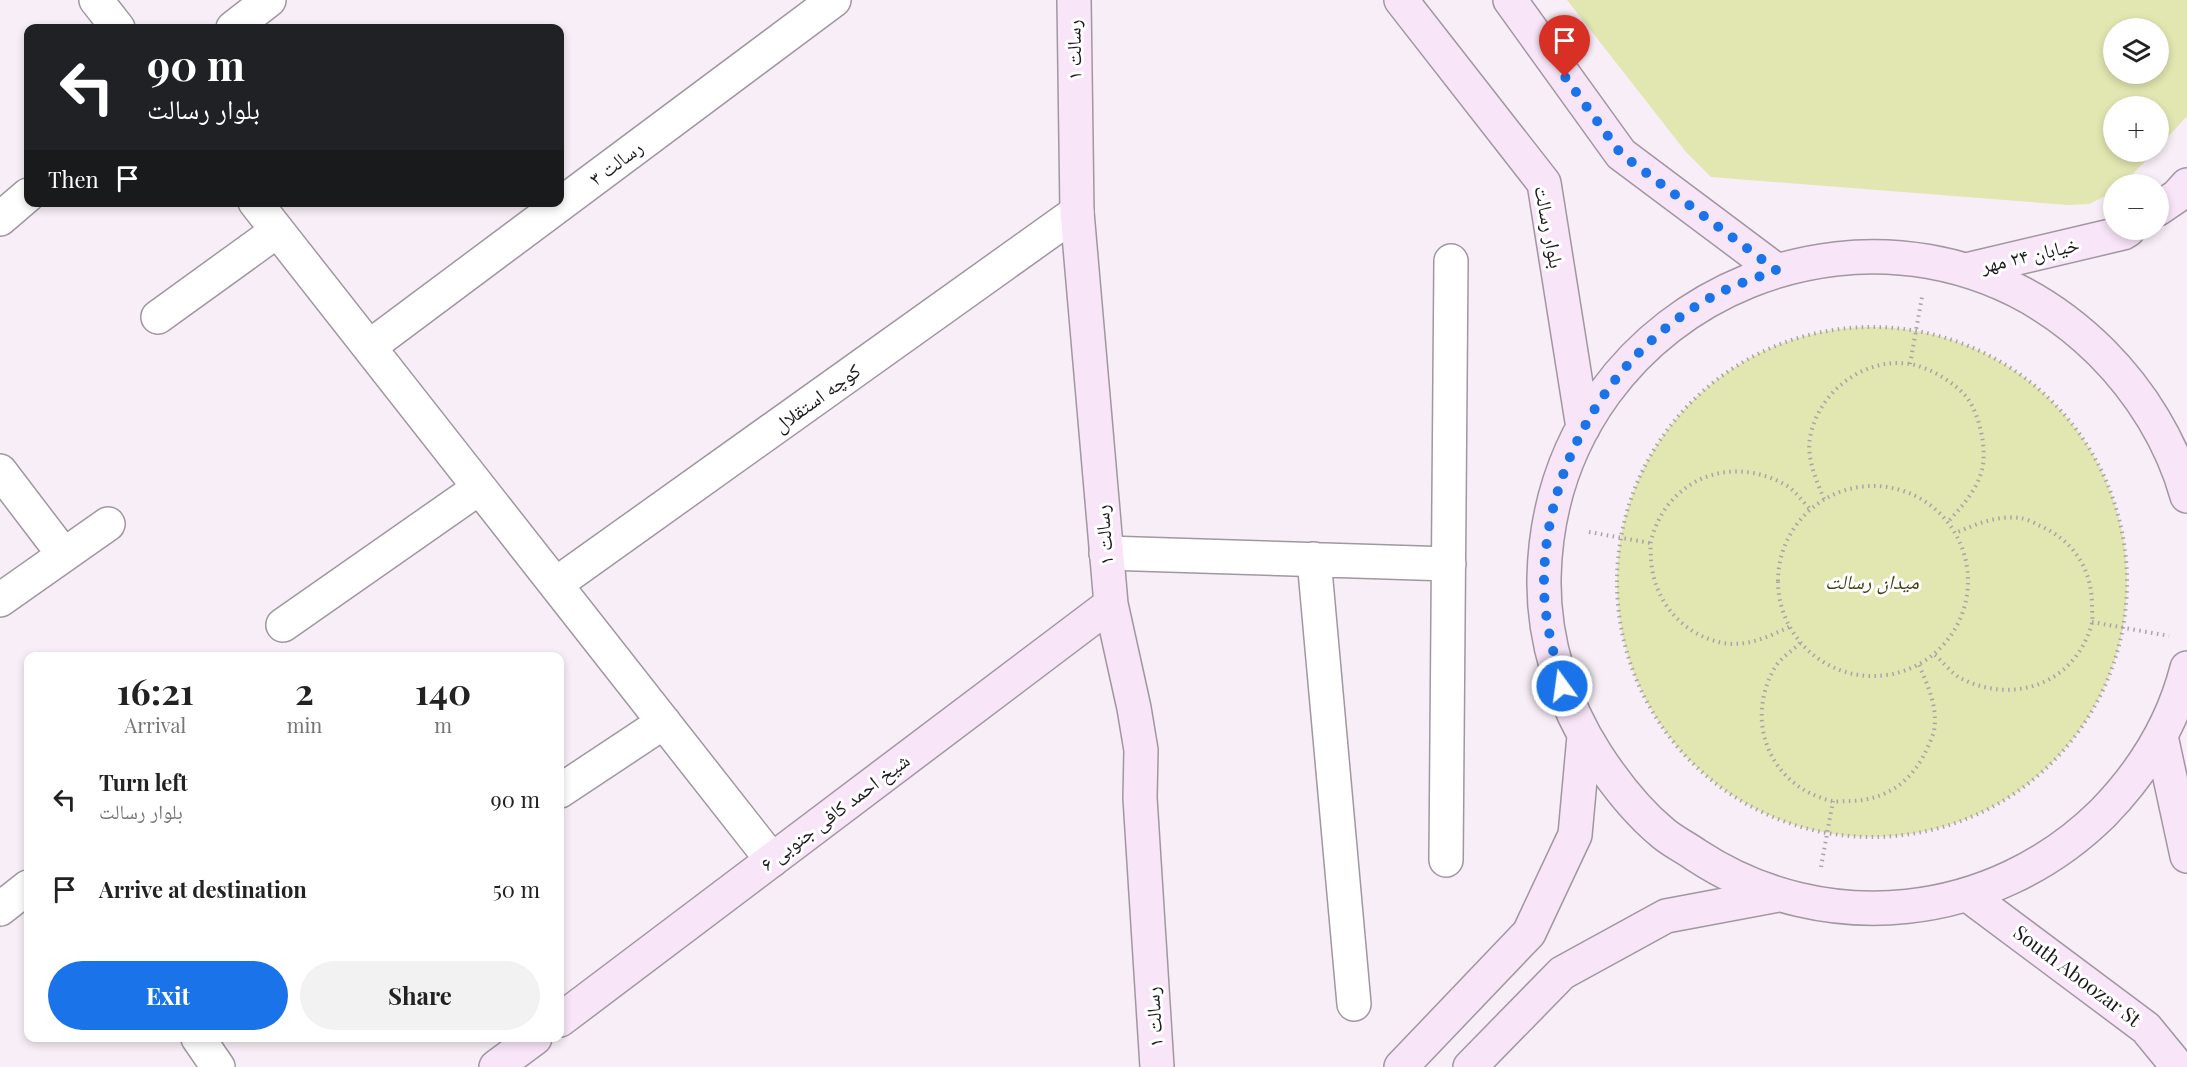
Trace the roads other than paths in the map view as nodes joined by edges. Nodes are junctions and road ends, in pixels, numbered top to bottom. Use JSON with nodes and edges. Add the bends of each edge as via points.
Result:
{"nodes":[{"id":1,"x":96,"y":0,"type":"edge"},
{"id":2,"x":269,"y":0,"type":"edge"},
{"id":3,"x":834,"y":0,"type":"edge"},
{"id":4,"x":1074,"y":0,"type":"edge"},
{"id":5,"x":1401,"y":0,"type":"edge"},
{"id":6,"x":1510,"y":0,"type":"edge"},
{"id":7,"x":115,"y":24,"type":"edge"},
{"id":8,"x":238,"y":24,"type":"edge"},
{"id":9,"x":2187,"y":185,"type":"edge"},
{"id":10,"x":24,"y":198,"type":"edge"},
{"id":11,"x":564,"y":201,"type":"edge"},
{"id":12,"x":2169,"y":201,"type":"edge"},
{"id":13,"x":259,"y":207,"type":"edge"},
{"id":14,"x":557,"y":207,"type":"edge"},
{"id":15,"x":1077,"y":212,"type":"junction"},
{"id":16,"x":0,"y":219,"type":"edge"},
{"id":17,"x":277,"y":231,"type":"junction"},
{"id":18,"x":2103,"y":238,"type":"edge"},
{"id":19,"x":1451,"y":261,"type":"dead end"},
{"id":20,"x":1776,"y":270,"type":"junction"},
{"id":21,"x":1966,"y":270,"type":"junction"},
{"id":22,"x":158,"y":317,"type":"dead end"},
{"id":23,"x":369,"y":347,"type":"junction"},
{"id":24,"x":1583,"y":428,"type":"junction"},
{"id":25,"x":0,"y":471,"type":"edge"},
{"id":26,"x":2186,"y":482,"type":"edge"},
{"id":27,"x":479,"y":488,"type":"junction"},
{"id":28,"x":108,"y":524,"type":"dead end"},
{"id":29,"x":1106,"y":553,"type":"junction"},
{"id":30,"x":64,"y":555,"type":"junction"},
{"id":31,"x":1314,"y":560,"type":"junction"},
{"id":32,"x":1449,"y":564,"type":"junction"},
{"id":33,"x":556,"y":584,"type":"junction"},
{"id":34,"x":0,"y":600,"type":"edge"},
{"id":35,"x":1111,"y":604,"type":"junction"},
{"id":36,"x":283,"y":625,"type":"dead end"},
{"id":37,"x":2187,"y":668,"type":"edge"},
{"id":38,"x":664,"y":722,"type":"junction"},
{"id":39,"x":1584,"y":736,"type":"junction"},
{"id":40,"x":2161,"y":736,"type":"junction"},
{"id":41,"x":564,"y":788,"type":"edge"},
{"id":42,"x":2187,"y":856,"type":"edge"},
{"id":43,"x":772,"y":860,"type":"junction"},
{"id":44,"x":1446,"y":860,"type":"dead end"},
{"id":45,"x":24,"y":890,"type":"edge"},
{"id":46,"x":1778,"y":895,"type":"junction"},
{"id":47,"x":1968,"y":895,"type":"junction"},
{"id":48,"x":0,"y":909,"type":"edge"},
{"id":49,"x":1354,"y":1004,"type":"dead end"},
{"id":50,"x":564,"y":1017,"type":"edge"},
{"id":51,"x":201,"y":1042,"type":"edge"},
{"id":52,"x":530,"y":1042,"type":"edge"},
{"id":53,"x":218,"y":1067,"type":"edge"},
{"id":54,"x":496,"y":1067,"type":"edge"},
{"id":55,"x":1157,"y":1067,"type":"edge"},
{"id":56,"x":1401,"y":1067,"type":"edge"},
{"id":57,"x":1470,"y":1067,"type":"edge"},
{"id":58,"x":2178,"y":1067,"type":"edge"}],
"edges":[{"from":1,"to":7,"type":"street"},
{"from":2,"to":8,"type":"street"},
{"from":3,"to":11,"type":"street","name":"رسالت ۳"},
{"from":4,"to":15,"type":"main road","name":"رسالت ۱"},
{"from":5,"to":24,"type":"main road","name":"بلوار رسالت","via":[[1544,183]]},
{"from":6,"to":20,"type":"main road","via":[[1621,154]]},
{"from":9,"to":12,"type":"main road"},
{"from":10,"to":16,"type":"street"},
{"from":13,"to":17,"type":"street"},
{"from":14,"to":23,"type":"street","name":"رسالت ۳"},
{"from":15,"to":29,"type":"main road","name":"رسالت ۱"},
{"from":15,"to":33,"type":"street","name":"کوچه استقلال"},
{"from":17,"to":22,"type":"street"},
{"from":17,"to":23,"type":"street"},
{"from":18,"to":21,"type":"main road","name":"خیابان ۲۴ مهر"},
{"from":19,"to":32,"type":"street"},
{"from":20,"to":21,"type":"main road","via":[[1814,261],[1890,256]]},
{"from":20,"to":24,"type":"main road","via":[[1717,294],[1663,330],[1618,375]]},
{"from":21,"to":26,"type":"main road","via":[[2025,295],[2079,331],[2125,376],[2160,429]]},
{"from":23,"to":27,"type":"street"},
{"from":24,"to":39,"type":"main road","via":[[1557,492],[1544,580],[1549,634],[1562,686]]},
{"from":25,"to":30,"type":"street"},
{"from":27,"to":33,"type":"street"},
{"from":27,"to":36,"type":"street"},
{"from":28,"to":30,"type":"street"},
{"from":29,"to":31,"type":"street"},
{"from":29,"to":35,"type":"main road","name":"رسالت ۱"},
{"from":30,"to":34,"type":"street"},
{"from":31,"to":32,"type":"street"},
{"from":31,"to":49,"type":"street"},
{"from":32,"to":44,"type":"street"},
{"from":33,"to":38,"type":"street"},
{"from":35,"to":43,"type":"main road","name":"شیخ احمد کافی جنوبی ۶"},
{"from":35,"to":55,"type":"main road","name":"رسالت ۱","via":[[1141,750],[1140,798]]},
{"from":37,"to":40,"type":"main road"},
{"from":38,"to":41,"type":"street"},
{"from":38,"to":43,"type":"street"},
{"from":39,"to":46,"type":"main road","via":[[1619,790],[1665,835],[1718,870]]},
{"from":39,"to":56,"type":"main road","via":[[1575,835],[1529,933]]},
{"from":40,"to":42,"type":"main road"},
{"from":40,"to":47,"type":"main road","via":[[2126,789],[2080,835],[2027,871]]},
{"from":43,"to":50,"type":"main road","name":"شیخ احمد کافی جنوبی ۶"},
{"from":45,"to":48,"type":"street"},
{"from":46,"to":47,"type":"main road","via":[[1852,908],[1891,908]]},
{"from":46,"to":57,"type":"main road","via":[[1666,916],[1562,973]]},
{"from":47,"to":58,"type":"main road","name":"South Aboozar St","via":[[2146,1028]]},
{"from":51,"to":53,"type":"street"},
{"from":52,"to":54,"type":"main road"}]}
